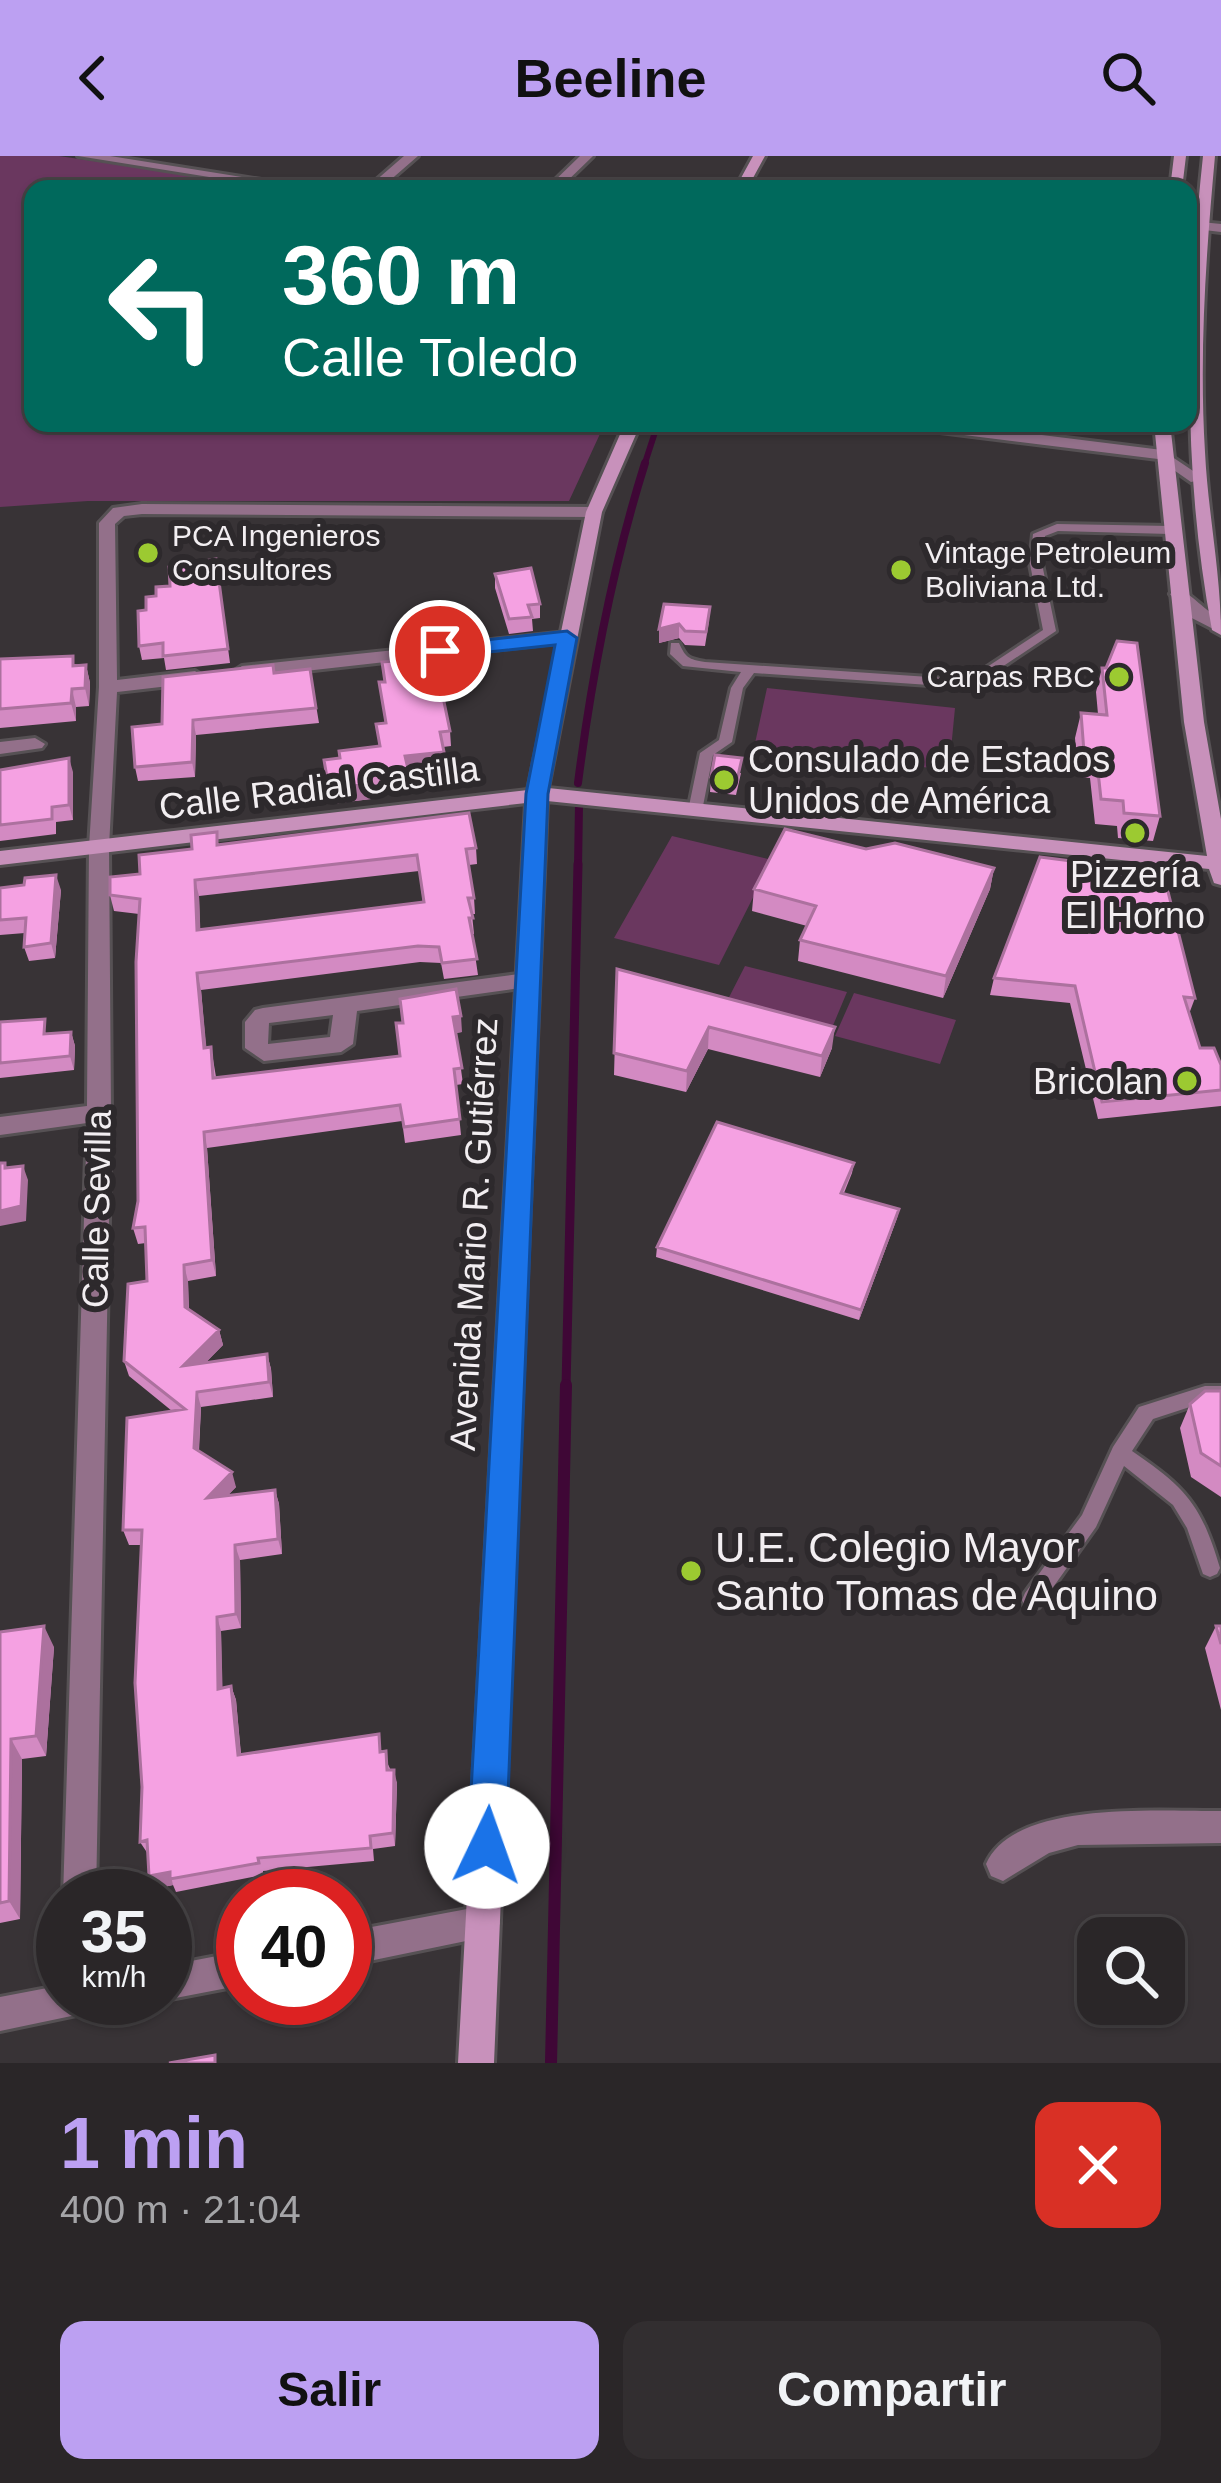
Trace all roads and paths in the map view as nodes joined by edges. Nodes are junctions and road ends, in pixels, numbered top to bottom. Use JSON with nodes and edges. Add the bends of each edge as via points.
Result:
{"nodes":[{"id":1,"x":84,"y":156,"type":"edge"},
{"id":2,"x":412,"y":156,"type":"edge"},
{"id":3,"x":586,"y":156,"type":"edge"},
{"id":4,"x":1208,"y":156,"type":"edge"},
{"id":5,"x":277,"y":180,"type":"edge"},
{"id":6,"x":383,"y":180,"type":"edge"},
{"id":7,"x":561,"y":180,"type":"edge"},
{"id":8,"x":1201,"y":226,"type":"junction"},
{"id":9,"x":1221,"y":228,"type":"edge"},
{"id":10,"x":1197,"y":348,"type":"edge"},
{"id":11,"x":629,"y":432,"type":"edge"},
{"id":12,"x":979,"y":432,"type":"edge"},
{"id":13,"x":1162,"y":432,"type":"edge"},
{"id":14,"x":1194,"y":432,"type":"edge"},
{"id":15,"x":1194,"y":440,"type":"junction"},
{"id":16,"x":1162,"y":455,"type":"junction"},
{"id":17,"x":1197,"y":479,"type":"junction"},
{"id":18,"x":594,"y":512,"type":"junction"},
{"id":19,"x":1170,"y":530,"type":"junction"},
{"id":20,"x":1178,"y":594,"type":"junction"},
{"id":21,"x":1217,"y":621,"type":"edge"},
{"id":22,"x":567,"y":638,"type":"junction"},
{"id":23,"x":1184,"y":642,"type":"junction"},
{"id":24,"x":675,"y":646,"type":"dead end"},
{"id":25,"x":750,"y":669,"type":"junction"},
{"id":26,"x":108,"y":687,"type":"junction"},
{"id":27,"x":35,"y":744,"type":"dead end"},
{"id":28,"x":0,"y":748,"type":"edge"},
{"id":29,"x":548,"y":793,"type":"junction"},
{"id":30,"x":696,"y":806,"type":"junction"},
{"id":31,"x":99,"y":847,"type":"junction"},
{"id":32,"x":0,"y":858,"type":"edge"},
{"id":33,"x":1220,"y":867,"type":"edge"},
{"id":34,"x":526,"y":981,"type":"junction"},
{"id":35,"x":346,"y":1005,"type":"dead end"},
{"id":36,"x":99,"y":1113,"type":"junction"},
{"id":37,"x":0,"y":1126,"type":"edge"},
{"id":38,"x":1221,"y":1394,"type":"edge"},
{"id":39,"x":1120,"y":1453,"type":"junction"},
{"id":40,"x":1210,"y":1568,"type":"dead end"},
{"id":41,"x":1032,"y":1600,"type":"dead end"},
{"id":42,"x":1221,"y":1827,"type":"edge"},
{"id":43,"x":1003,"y":1864,"type":"dead end"},
{"id":44,"x":80,"y":1869,"type":"edge"},
{"id":45,"x":483,"y":1923,"type":"junction"},
{"id":46,"x":372,"y":1944,"type":"edge"},
{"id":47,"x":36,"y":2007,"type":"edge"},
{"id":48,"x":0,"y":2014,"type":"edge"},
{"id":49,"x":476,"y":2063,"type":"edge"}],
"edges":[{"from":1,"to":5,"type":"street"},
{"from":2,"to":6,"type":"street"},
{"from":3,"to":7,"type":"street"},
{"from":4,"to":8,"type":"street"},
{"from":8,"to":9,"type":"street"},
{"from":8,"to":10,"type":"street"},
{"from":11,"to":18,"type":"street","name":"Avenida Mario R. Gutiérrez"},
{"from":12,"to":16,"type":"street"},
{"from":13,"to":16,"type":"street"},
{"from":14,"to":15,"type":"street"},
{"from":15,"to":16,"type":"street"},
{"from":15,"to":17,"type":"street"},
{"from":16,"to":17,"type":"street"},
{"from":16,"to":19,"type":"street"},
{"from":17,"to":21,"type":"street"},
{"from":18,"to":22,"type":"street","name":"Avenida Mario R. Gutiérrez"},
{"from":18,"to":26,"type":"street","name":"Calle Sevilla","via":[[119,512],[107,523]]},
{"from":19,"to":20,"type":"street"},
{"from":19,"to":25,"type":"lane","via":[[1057,526],[1040,534],[1036,564],[1050,631],[978,679]]},
{"from":20,"to":21,"type":"street"},
{"from":20,"to":23,"type":"street"},
{"from":21,"to":23,"type":"street"},
{"from":22,"to":26,"type":"street"},
{"from":22,"to":29,"type":"street","name":"Avenida Mario R. Gutiérrez"},
{"from":23,"to":33,"type":"street"},
{"from":24,"to":25,"type":"lane","via":[[688,663]]},
{"from":25,"to":30,"type":"lane","via":[[737,688],[725,742],[707,753]]},
{"from":26,"to":31,"type":"street","name":"Calle Sevilla"},
{"from":27,"to":28,"type":"street"},
{"from":29,"to":30,"type":"street","name":"Calle Radial Castilla"},
{"from":29,"to":31,"type":"street","name":"Calle Radial Castilla"},
{"from":29,"to":34,"type":"street","name":"Avenida Mario R. Gutiérrez"},
{"from":30,"to":33,"type":"street","name":"Calle Radial Castilla"},
{"from":31,"to":32,"type":"street","name":"Calle Radial Castilla"},
{"from":31,"to":36,"type":"street","name":"Calle Sevilla"},
{"from":34,"to":35,"type":"street"},
{"from":34,"to":45,"type":"street","name":"Avenida Mario R. Gutiérrez"},
{"from":36,"to":37,"type":"street"},
{"from":36,"to":44,"type":"street","name":"Calle Sevilla"},
{"from":38,"to":39,"type":"lane","via":[[1146,1413]]},
{"from":39,"to":40,"type":"lane","via":[[1196,1515]]},
{"from":39,"to":41,"type":"lane","via":[[1089,1521]]},
{"from":42,"to":43,"type":"street","via":[[1078,1829],[1042,1838]]},
{"from":45,"to":46,"type":"street"},
{"from":45,"to":49,"type":"street","name":"Avenida Mario R. Gutiérrez"},
{"from":47,"to":48,"type":"street"}]}
